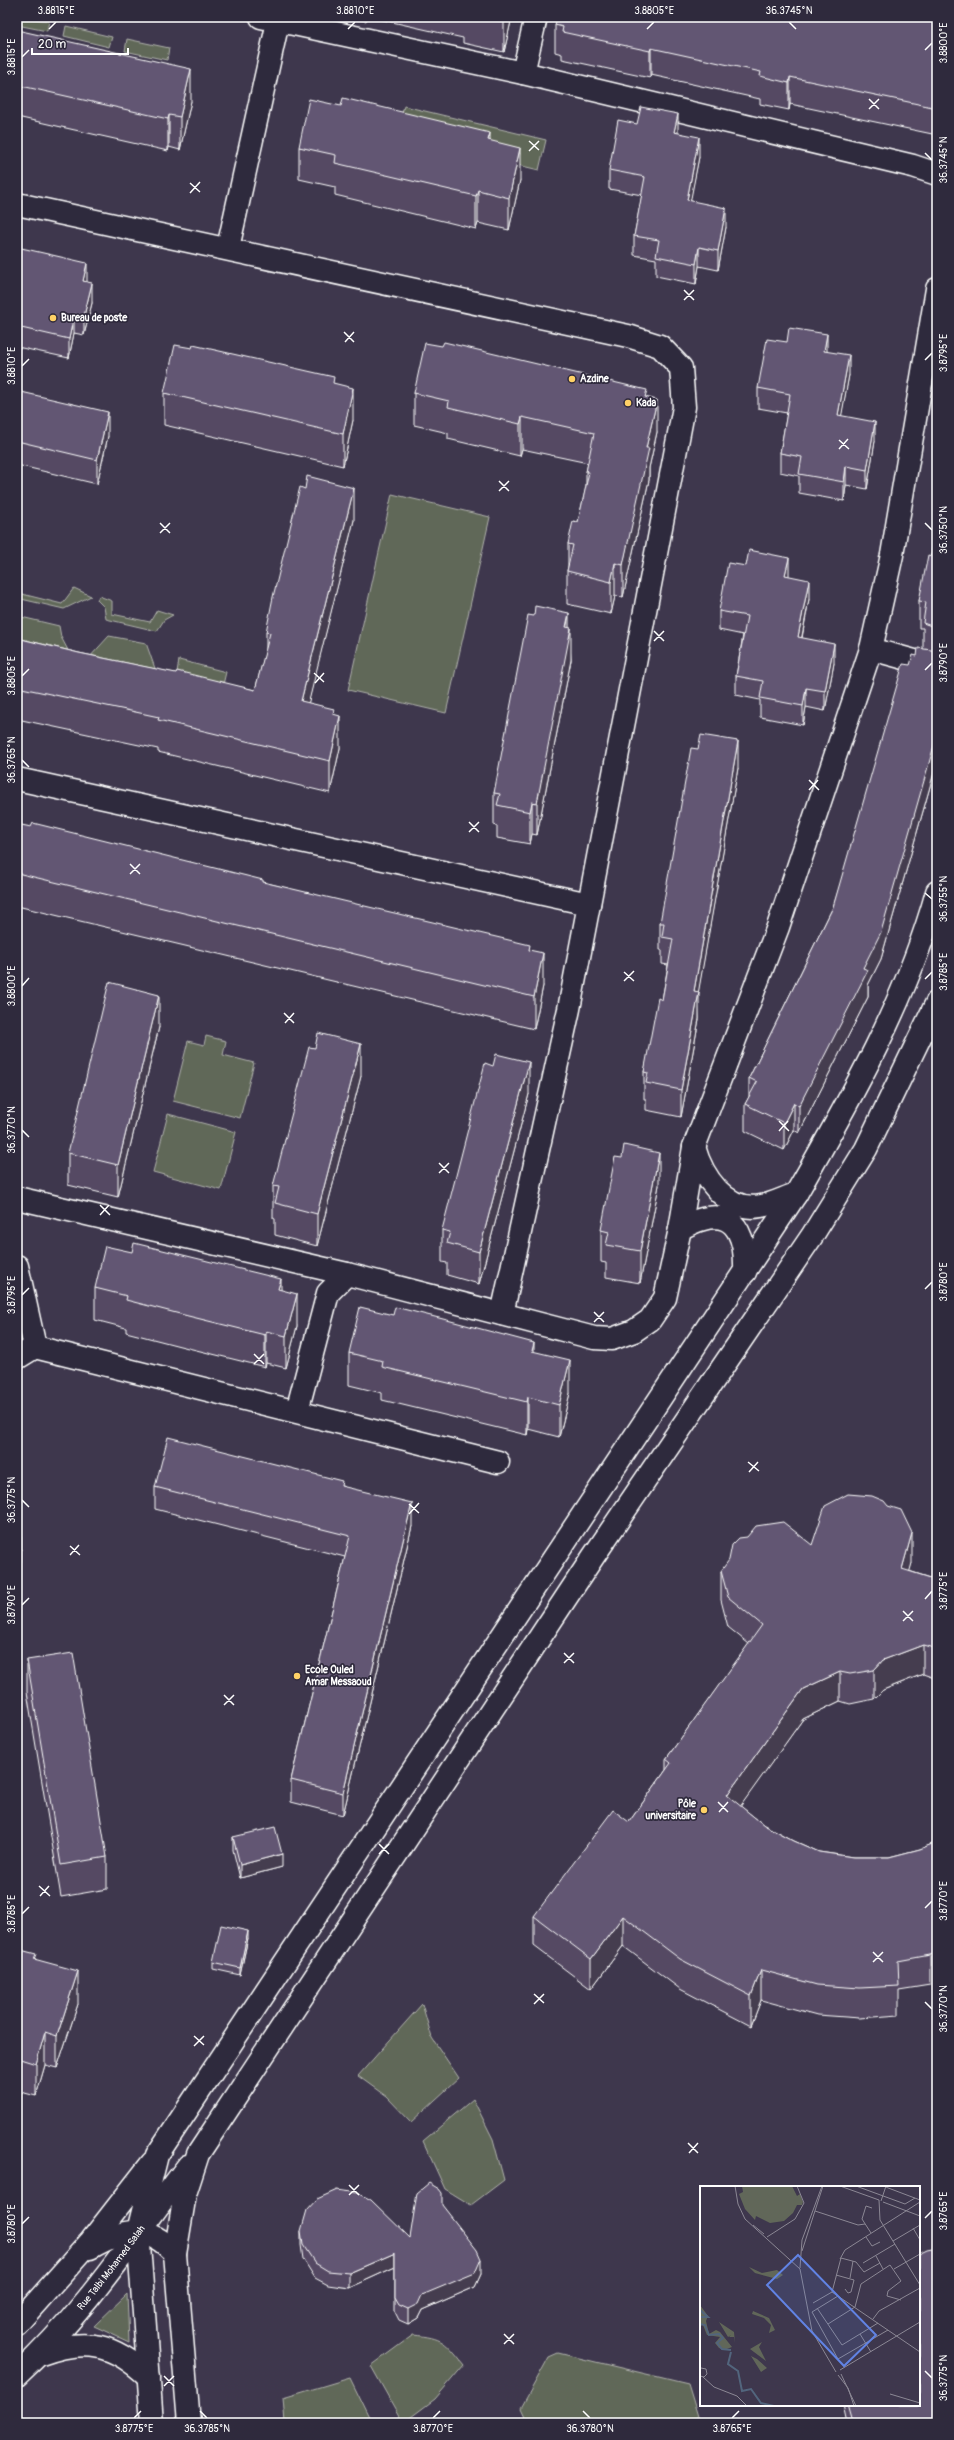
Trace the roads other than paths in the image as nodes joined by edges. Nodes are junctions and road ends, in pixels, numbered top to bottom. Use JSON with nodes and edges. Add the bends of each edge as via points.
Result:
{"nodes":[{"id":1,"x":536,"y":17,"type":"edge"},
{"id":2,"x":273,"y":18,"type":"edge"},
{"id":3,"x":524,"y":73,"type":"junction"},
{"id":4,"x":937,"y":174,"type":"edge"},
{"id":5,"x":17,"y":204,"type":"edge"},
{"id":6,"x":228,"y":248,"type":"junction"},
{"id":7,"x":937,"y":289,"type":"edge"},
{"id":8,"x":871,"y":649,"type":"junction"},
{"id":9,"x":937,"y":667,"type":"edge"},
{"id":10,"x":17,"y":779,"type":"edge"},
{"id":11,"x":937,"y":892,"type":"edge"},
{"id":12,"x":589,"y":904,"type":"junction"},
{"id":13,"x":937,"y":1002,"type":"edge"},
{"id":14,"x":694,"y":1147,"type":"junction"},
{"id":15,"x":686,"y":1190,"type":"junction"},
{"id":16,"x":796,"y":1194,"type":"junction"},
{"id":17,"x":17,"y":1198,"type":"edge"},
{"id":18,"x":707,"y":1206,"type":"junction"},
{"id":19,"x":744,"y":1206,"type":"junction"},
{"id":20,"x":726,"y":1219,"type":"junction"},
{"id":21,"x":680,"y":1229,"type":"junction"},
{"id":22,"x":17,"y":1266,"type":"edge"},
{"id":23,"x":745,"y":1272,"type":"junction"},
{"id":24,"x":347,"y":1274,"type":"junction"},
{"id":25,"x":502,"y":1314,"type":"junction"},
{"id":26,"x":26,"y":1353,"type":"edge"},
{"id":27,"x":297,"y":1411,"type":"junction"},
{"id":28,"x":498,"y":1462,"type":"dead end"},
{"id":29,"x":198,"y":2154,"type":"junction"},
{"id":30,"x":157,"y":2155,"type":"junction"},
{"id":31,"x":138,"y":2231,"type":"junction"},
{"id":32,"x":81,"y":2253,"type":"junction"},
{"id":33,"x":175,"y":2254,"type":"junction"},
{"id":34,"x":17,"y":2324,"type":"edge"},
{"id":35,"x":40,"y":2354,"type":"junction"},
{"id":36,"x":17,"y":2375,"type":"edge"},
{"id":37,"x":149,"y":2377,"type":"junction"},
{"id":38,"x":152,"y":2423,"type":"edge"},
{"id":39,"x":189,"y":2423,"type":"edge"}],
"edges":[{"from":1,"to":3,"type":"street"},
{"from":2,"to":3,"type":"street"},
{"from":2,"to":6,"type":"street"},
{"from":3,"to":4,"type":"street","via":[[913,166]]},
{"from":5,"to":6,"type":"street"},
{"from":6,"to":12,"type":"street","via":[[628,336],[660,346],[681,368],[684,407]]},
{"from":7,"to":8,"type":"street","via":[[892,555]]},
{"from":8,"to":9,"type":"street"},
{"from":8,"to":14,"type":"street","via":[[778,927]]},
{"from":10,"to":12,"type":"street"},
{"from":11,"to":16,"type":"street","via":[[906,978],[876,1050]]},
{"from":12,"to":25,"type":"street"},
{"from":13,"to":29,"type":"street","via":[[866,1149],[812,1236],[593,1557]]},
{"from":14,"to":15,"type":"street"},
{"from":14,"to":19,"type":"street","via":[[699,1166],[709,1181],[722,1195]]},
{"from":15,"to":18,"type":"street"},
{"from":15,"to":21,"type":"street"},
{"from":16,"to":19,"type":"street","via":[[760,1206]]},
{"from":16,"to":23,"type":"street"},
{"from":17,"to":24,"type":"street"},
{"from":18,"to":19,"type":"street"},
{"from":18,"to":20,"type":"street"},
{"from":18,"to":21,"type":"street"},
{"from":20,"to":21,"type":"street","via":[[704,1219]]},
{"from":20,"to":23,"type":"street","via":[[736,1227],[746,1250]]},
{"from":21,"to":25,"type":"street","via":[[665,1298],[650,1320],[634,1331],[612,1339],[594,1338]]},
{"from":22,"to":26,"type":"street"},
{"from":23,"to":30,"type":"street"},
{"from":24,"to":25,"type":"street"},
{"from":24,"to":27,"type":"street","via":[[328,1293]]},
{"from":26,"to":27,"type":"street"},
{"from":27,"to":28,"type":"street"},
{"from":29,"to":31,"type":"street","name":"Rue Talbi Mohamed Salah"},
{"from":29,"to":33,"type":"street","via":[[185,2194]]},
{"from":30,"to":31,"type":"street"},
{"from":30,"to":32,"type":"street"},
{"from":31,"to":32,"type":"street","via":[[118,2233]]},
{"from":31,"to":33,"type":"street","via":[[157,2237]]},
{"from":31,"to":35,"type":"street","name":"Rue Talbi Mohamed Salah","via":[[89,2300]]},
{"from":31,"to":37,"type":"street"},
{"from":32,"to":34,"type":"street"},
{"from":33,"to":39,"type":"street"},
{"from":35,"to":36,"type":"street","name":"Rue Talbi Mohamed Salah"},
{"from":35,"to":37,"type":"street","via":[[62,2346],[87,2344],[110,2349],[131,2360]]},
{"from":37,"to":38,"type":"street"}]}
